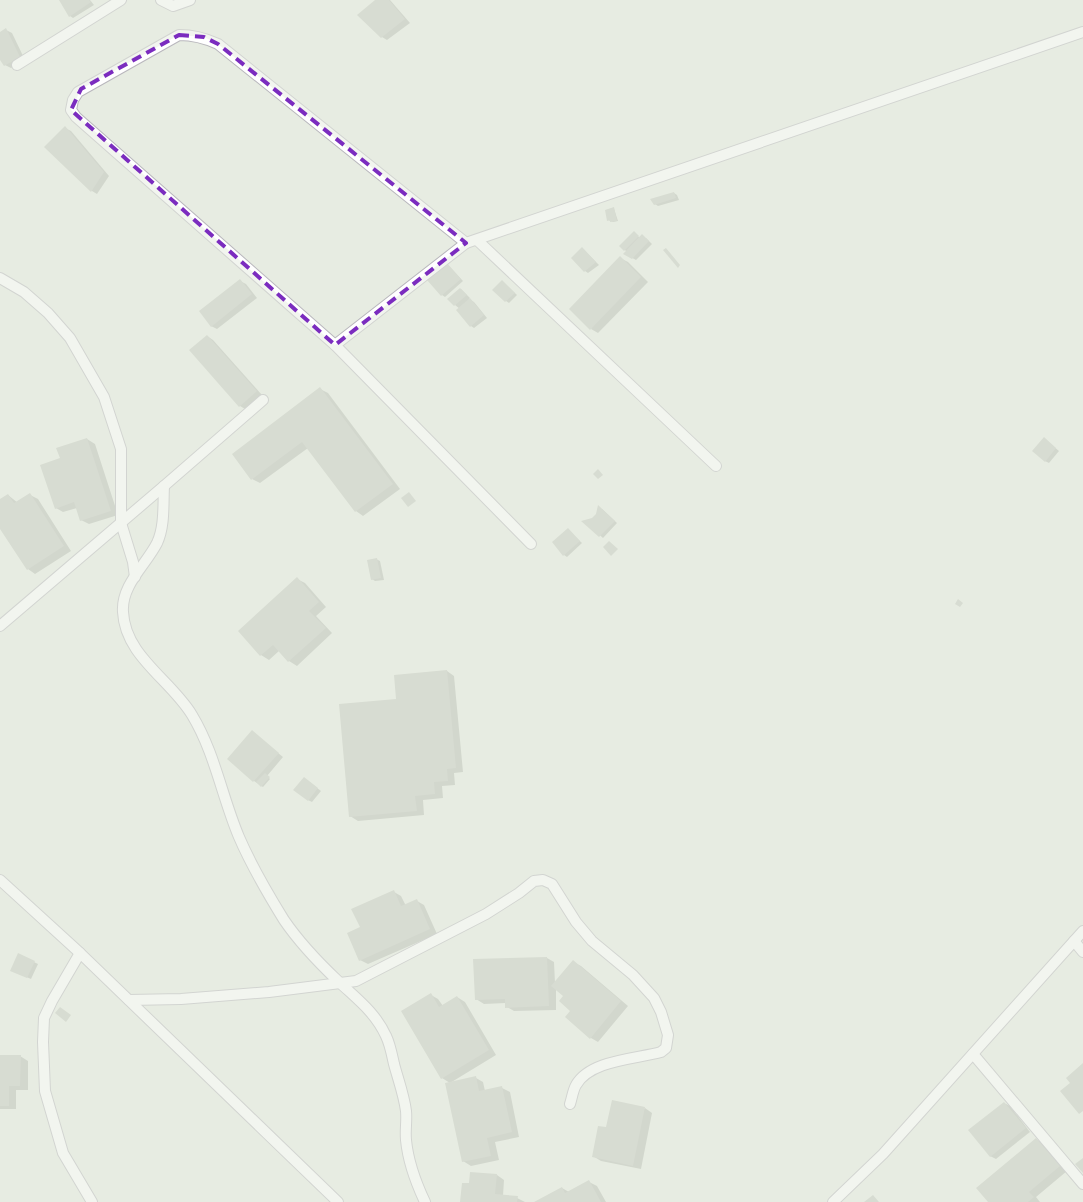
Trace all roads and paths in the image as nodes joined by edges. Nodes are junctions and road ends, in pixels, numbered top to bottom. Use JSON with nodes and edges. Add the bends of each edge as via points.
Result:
{"nodes":[{"id":1,"x":121,"y":0,"type":"edge"},
{"id":2,"x":161,"y":0,"type":"edge"},
{"id":3,"x":190,"y":0,"type":"edge"},
{"id":4,"x":1083,"y":32,"type":"edge"},
{"id":5,"x":17,"y":65,"type":"dead end"},
{"id":6,"x":477,"y":240,"type":"junction"},
{"id":7,"x":466,"y":243,"type":"junction"},
{"id":8,"x":0,"y":278,"type":"edge"},
{"id":9,"x":335,"y":345,"type":"junction"},
{"id":10,"x":263,"y":400,"type":"dead end"},
{"id":11,"x":716,"y":466,"type":"dead end"},
{"id":12,"x":164,"y":486,"type":"junction"},
{"id":13,"x":121,"y":523,"type":"junction"},
{"id":14,"x":531,"y":544,"type":"dead end"},
{"id":15,"x":135,"y":577,"type":"junction"},
{"id":16,"x":0,"y":626,"type":"edge"},
{"id":17,"x":0,"y":880,"type":"edge"},
{"id":18,"x":1083,"y":931,"type":"edge"},
{"id":19,"x":1074,"y":941,"type":"junction"},
{"id":20,"x":80,"y":952,"type":"junction"},
{"id":21,"x":1083,"y":952,"type":"edge"},
{"id":22,"x":339,"y":982,"type":"junction"},
{"id":23,"x":129,"y":1000,"type":"junction"},
{"id":24,"x":974,"y":1054,"type":"junction"},
{"id":25,"x":570,"y":1104,"type":"dead end"},
{"id":26,"x":1083,"y":1184,"type":"edge"},
{"id":27,"x":92,"y":1202,"type":"edge"},
{"id":28,"x":338,"y":1202,"type":"edge"},
{"id":29,"x":425,"y":1202,"type":"edge"},
{"id":30,"x":833,"y":1202,"type":"edge"}],
"edges":[{"from":1,"to":5,"type":"street"},
{"from":2,"to":3,"type":"street","via":[[173,6]]},
{"from":4,"to":6,"type":"street"},
{"from":6,"to":7,"type":"street"},
{"from":6,"to":11,"type":"street"},
{"from":7,"to":9,"type":"street"},
{"from":7,"to":9,"type":"street","via":[[218,44],[204,37],[180,35],[78,92],[71,110],[76,117]]},
{"from":8,"to":13,"type":"street","via":[[24,292],[65,332],[104,397],[121,449]]},
{"from":9,"to":14,"type":"street"},
{"from":10,"to":12,"type":"street"},
{"from":12,"to":13,"type":"street"},
{"from":12,"to":15,"type":"street","via":[[158,541]]},
{"from":13,"to":15,"type":"street"},
{"from":13,"to":16,"type":"street"},
{"from":15,"to":22,"type":"street","via":[[127,592],[123,611],[133,645],[192,714],[208,745],[240,838],[285,921]]},
{"from":17,"to":20,"type":"street"},
{"from":18,"to":19,"type":"street"},
{"from":19,"to":21,"type":"street"},
{"from":19,"to":24,"type":"street"},
{"from":20,"to":23,"type":"street"},
{"from":20,"to":27,"type":"street","via":[[44,1018],[44,1071],[45,1091],[63,1153]]},
{"from":22,"to":23,"type":"street","via":[[269,992]]},
{"from":22,"to":25,"type":"street","via":[[364,978],[486,914],[534,880],[552,884],[592,941],[633,975],[654,998],[668,1035],[666,1048],[661,1052],[604,1064],[587,1073],[576,1084]]},
{"from":22,"to":29,"type":"street","via":[[378,1019],[387,1038],[406,1110],[406,1142],[416,1182]]},
{"from":23,"to":28,"type":"street"},
{"from":24,"to":26,"type":"street"},
{"from":24,"to":30,"type":"street","via":[[883,1154]]}]}
